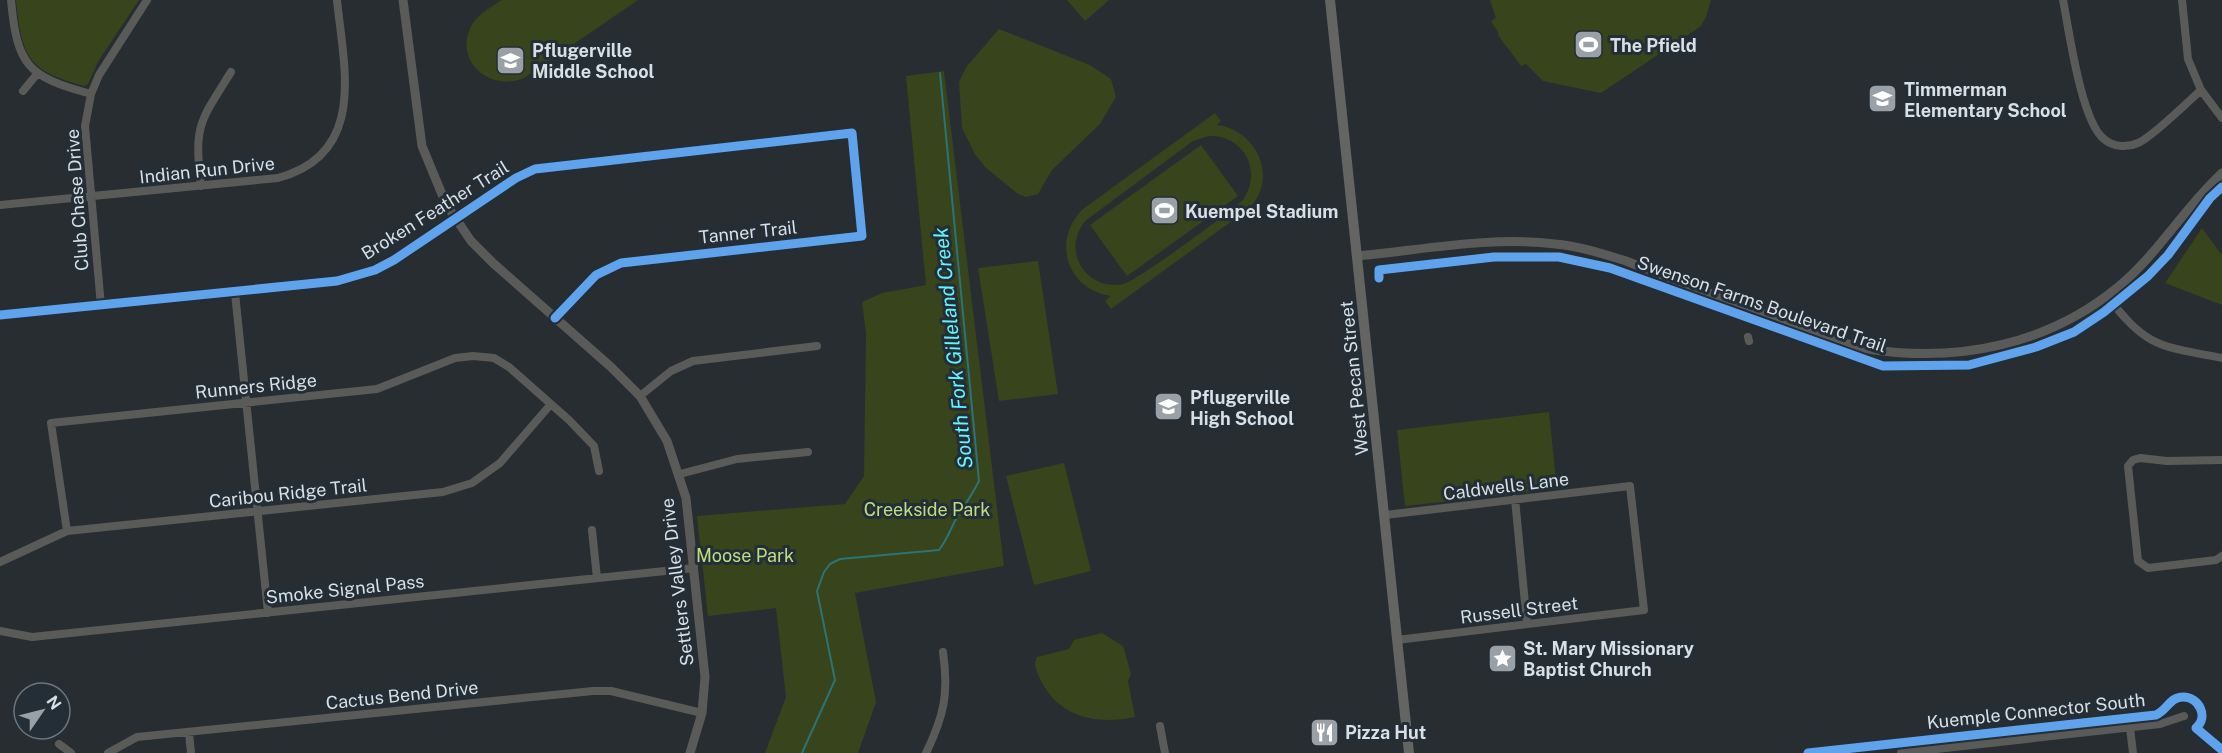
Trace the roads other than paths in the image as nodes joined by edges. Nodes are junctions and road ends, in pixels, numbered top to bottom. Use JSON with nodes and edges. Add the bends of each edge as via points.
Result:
{"nodes":[{"id":1,"x":11,"y":0,"type":"edge"},
{"id":2,"x":147,"y":0,"type":"edge"},
{"id":3,"x":336,"y":0,"type":"edge"},
{"id":4,"x":404,"y":0,"type":"edge"},
{"id":5,"x":1330,"y":0,"type":"edge"},
{"id":6,"x":2063,"y":0,"type":"edge"},
{"id":7,"x":2182,"y":0,"type":"edge"},
{"id":8,"x":231,"y":72,"type":"dead end"},
{"id":9,"x":37,"y":74,"type":"junction"},
{"id":10,"x":2201,"y":90,"type":"junction"},
{"id":11,"x":23,"y":91,"type":"dead end"},
{"id":12,"x":91,"y":94,"type":"junction"},
{"id":13,"x":2222,"y":118,"type":"edge"},
{"id":14,"x":852,"y":133,"type":"joint"},
{"id":15,"x":2222,"y":173,"type":"edge"},
{"id":16,"x":201,"y":186,"type":"junction"},
{"id":17,"x":91,"y":197,"type":"junction"},
{"id":18,"x":0,"y":205,"type":"edge"},
{"id":19,"x":454,"y":218,"type":"junction"},
{"id":20,"x":1357,"y":256,"type":"junction"},
{"id":21,"x":235,"y":293,"type":"junction"},
{"id":22,"x":2106,"y":296,"type":"junction"},
{"id":23,"x":101,"y":306,"type":"junction"},
{"id":24,"x":0,"y":315,"type":"edge"},
{"id":25,"x":555,"y":318,"type":"junction"},
{"id":26,"x":817,"y":346,"type":"dead end"},
{"id":27,"x":2222,"y":358,"type":"edge"},
{"id":28,"x":640,"y":396,"type":"junction"},
{"id":29,"x":245,"y":402,"type":"junction"},
{"id":30,"x":551,"y":404,"type":"junction"},
{"id":31,"x":808,"y":452,"type":"dead end"},
{"id":32,"x":2222,"y":460,"type":"edge"},
{"id":33,"x":599,"y":471,"type":"dead end"},
{"id":34,"x":680,"y":474,"type":"junction"},
{"id":35,"x":1515,"y":500,"type":"junction"},
{"id":36,"x":256,"y":510,"type":"junction"},
{"id":37,"x":1385,"y":515,"type":"junction"},
{"id":38,"x":592,"y":530,"type":"dead end"},
{"id":39,"x":67,"y":531,"type":"junction"},
{"id":40,"x":2222,"y":556,"type":"edge"},
{"id":41,"x":0,"y":562,"type":"edge"},
{"id":42,"x":694,"y":568,"type":"junction"},
{"id":43,"x":597,"y":578,"type":"junction"},
{"id":44,"x":1644,"y":610,"type":"joint"},
{"id":45,"x":268,"y":613,"type":"junction"},
{"id":46,"x":1527,"y":624,"type":"junction"},
{"id":47,"x":0,"y":631,"type":"edge"},
{"id":48,"x":1397,"y":640,"type":"junction"},
{"id":49,"x":943,"y":652,"type":"dead end"},
{"id":50,"x":702,"y":713,"type":"junction"},
{"id":51,"x":2184,"y":716,"type":"dead end"},
{"id":52,"x":1160,"y":726,"type":"dead end"},
{"id":53,"x":2130,"y":728,"type":"junction"},
{"id":54,"x":189,"y":733,"type":"junction"},
{"id":55,"x":59,"y":744,"type":"dead end"},
{"id":56,"x":72,"y":753,"type":"edge"},
{"id":57,"x":108,"y":753,"type":"edge"},
{"id":58,"x":191,"y":753,"type":"edge"},
{"id":59,"x":690,"y":753,"type":"edge"},
{"id":60,"x":926,"y":753,"type":"edge"},
{"id":61,"x":1165,"y":753,"type":"edge"},
{"id":62,"x":1409,"y":753,"type":"edge"},
{"id":63,"x":1901,"y":753,"type":"edge"},
{"id":64,"x":2133,"y":753,"type":"edge"}],
"edges":[{"from":1,"to":9,"type":"street","via":[[13,30],[20,53]]},
{"from":2,"to":12,"type":"street","name":"Club Chase Drive","via":[[109,56]]},
{"from":3,"to":16,"type":"street","name":"Indian Run Drive","via":[[346,92],[340,127],[330,144],[311,163],[289,175]]},
{"from":4,"to":19,"type":"street","name":"Settlers Valley Drive","via":[[422,146],[437,188]]},
{"from":5,"to":20,"type":"main road","name":"West Pecan Street"},
{"from":6,"to":10,"type":"street","via":[[2076,73],[2093,126],[2104,140],[2121,147],[2139,143]]},
{"from":7,"to":10,"type":"street","via":[[2188,59]]},
{"from":8,"to":16,"type":"street","via":[[198,130]]},
{"from":9,"to":11,"type":"street"},
{"from":9,"to":12,"type":"street","via":[[55,85]]},
{"from":10,"to":13,"type":"street"},
{"from":12,"to":17,"type":"street","name":"Club Chase Drive","via":[[85,126]]},
{"from":14,"to":19,"type":"street","name":"Broken Feather Trail","via":[[545,166],[516,178]]},
{"from":14,"to":25,"type":"street","name":"Tanner Trail","via":[[862,236],[621,263],[596,275]]},
{"from":15,"to":22,"type":"street","via":[[2150,256]]},
{"from":16,"to":17,"type":"street","name":"Indian Run Drive"},
{"from":17,"to":18,"type":"street","name":"Indian Run Drive"},
{"from":17,"to":23,"type":"street","name":"Club Chase Drive"},
{"from":19,"to":21,"type":"street","name":"Broken Feather Trail","via":[[394,260],[358,276]]},
{"from":19,"to":25,"type":"street","name":"Settlers Valley Drive","via":[[493,263]]},
{"from":20,"to":22,"type":"street","via":[[1498,242],[1556,244],[1626,261],[1854,345],[1918,354],[1974,351],[2025,339],[2064,322]]},
{"from":20,"to":37,"type":"main road","name":"West Pecan Street"},
{"from":21,"to":23,"type":"street","name":"Broken Feather Trail"},
{"from":21,"to":29,"type":"street"},
{"from":22,"to":27,"type":"street","via":[[2144,337],[2166,348]]},
{"from":23,"to":24,"type":"street","name":"Broken Feather Trail"},
{"from":25,"to":28,"type":"street","name":"Settlers Valley Drive"},
{"from":26,"to":28,"type":"street","via":[[693,361],[671,371]]},
{"from":28,"to":34,"type":"street","name":"Settlers Valley Drive","via":[[667,441]]},
{"from":29,"to":30,"type":"street","name":"Runners Ridge","via":[[377,389],[455,358],[473,356],[494,358],[509,367]]},
{"from":29,"to":36,"type":"street"},
{"from":29,"to":39,"type":"street","name":"Runners Ridge","via":[[51,423]]},
{"from":30,"to":33,"type":"street","name":"Runners Ridge","via":[[594,447]]},
{"from":30,"to":36,"type":"street","name":"Caribou Ridge Trail","via":[[500,463],[471,483],[443,492]]},
{"from":31,"to":34,"type":"street","via":[[737,459]]},
{"from":32,"to":40,"type":"street","via":[[2140,458],[2128,466],[2138,561],[2142,565],[2148,568]]},
{"from":34,"to":42,"type":"street","name":"Settlers Valley Drive"},
{"from":35,"to":37,"type":"street","name":"Caldwells Lane"},
{"from":35,"to":44,"type":"street","name":"Caldwells Lane","via":[[1630,486]]},
{"from":35,"to":46,"type":"street"},
{"from":36,"to":39,"type":"street","name":"Caribou Ridge Trail"},
{"from":36,"to":45,"type":"street"},
{"from":37,"to":48,"type":"main road","name":"West Pecan Street"},
{"from":38,"to":43,"type":"street"},
{"from":39,"to":41,"type":"street","name":"Caribou Ridge Trail"},
{"from":42,"to":43,"type":"street","name":"Smoke Signal Pass"},
{"from":42,"to":50,"type":"street","name":"Settlers Valley Drive","via":[[705,677]]},
{"from":43,"to":45,"type":"street","name":"Smoke Signal Pass"},
{"from":44,"to":46,"type":"street","name":"Russell Street"},
{"from":45,"to":47,"type":"street","name":"Smoke Signal Pass","via":[[32,637]]},
{"from":46,"to":48,"type":"street","name":"Russell Street"},
{"from":48,"to":62,"type":"main road","name":"West Pecan Street"},
{"from":49,"to":60,"type":"street","via":[[946,699]]},
{"from":50,"to":54,"type":"street","name":"Cactus Bend Drive","via":[[611,691],[593,691]]},
{"from":50,"to":59,"type":"street","name":"Settlers Valley Drive"},
{"from":51,"to":53,"type":"street"},
{"from":52,"to":61,"type":"street"},
{"from":53,"to":63,"type":"street"},
{"from":53,"to":64,"type":"street"},
{"from":54,"to":57,"type":"street","name":"Cactus Bend Drive","via":[[137,738]]},
{"from":54,"to":58,"type":"street"},
{"from":55,"to":56,"type":"street"}]}
